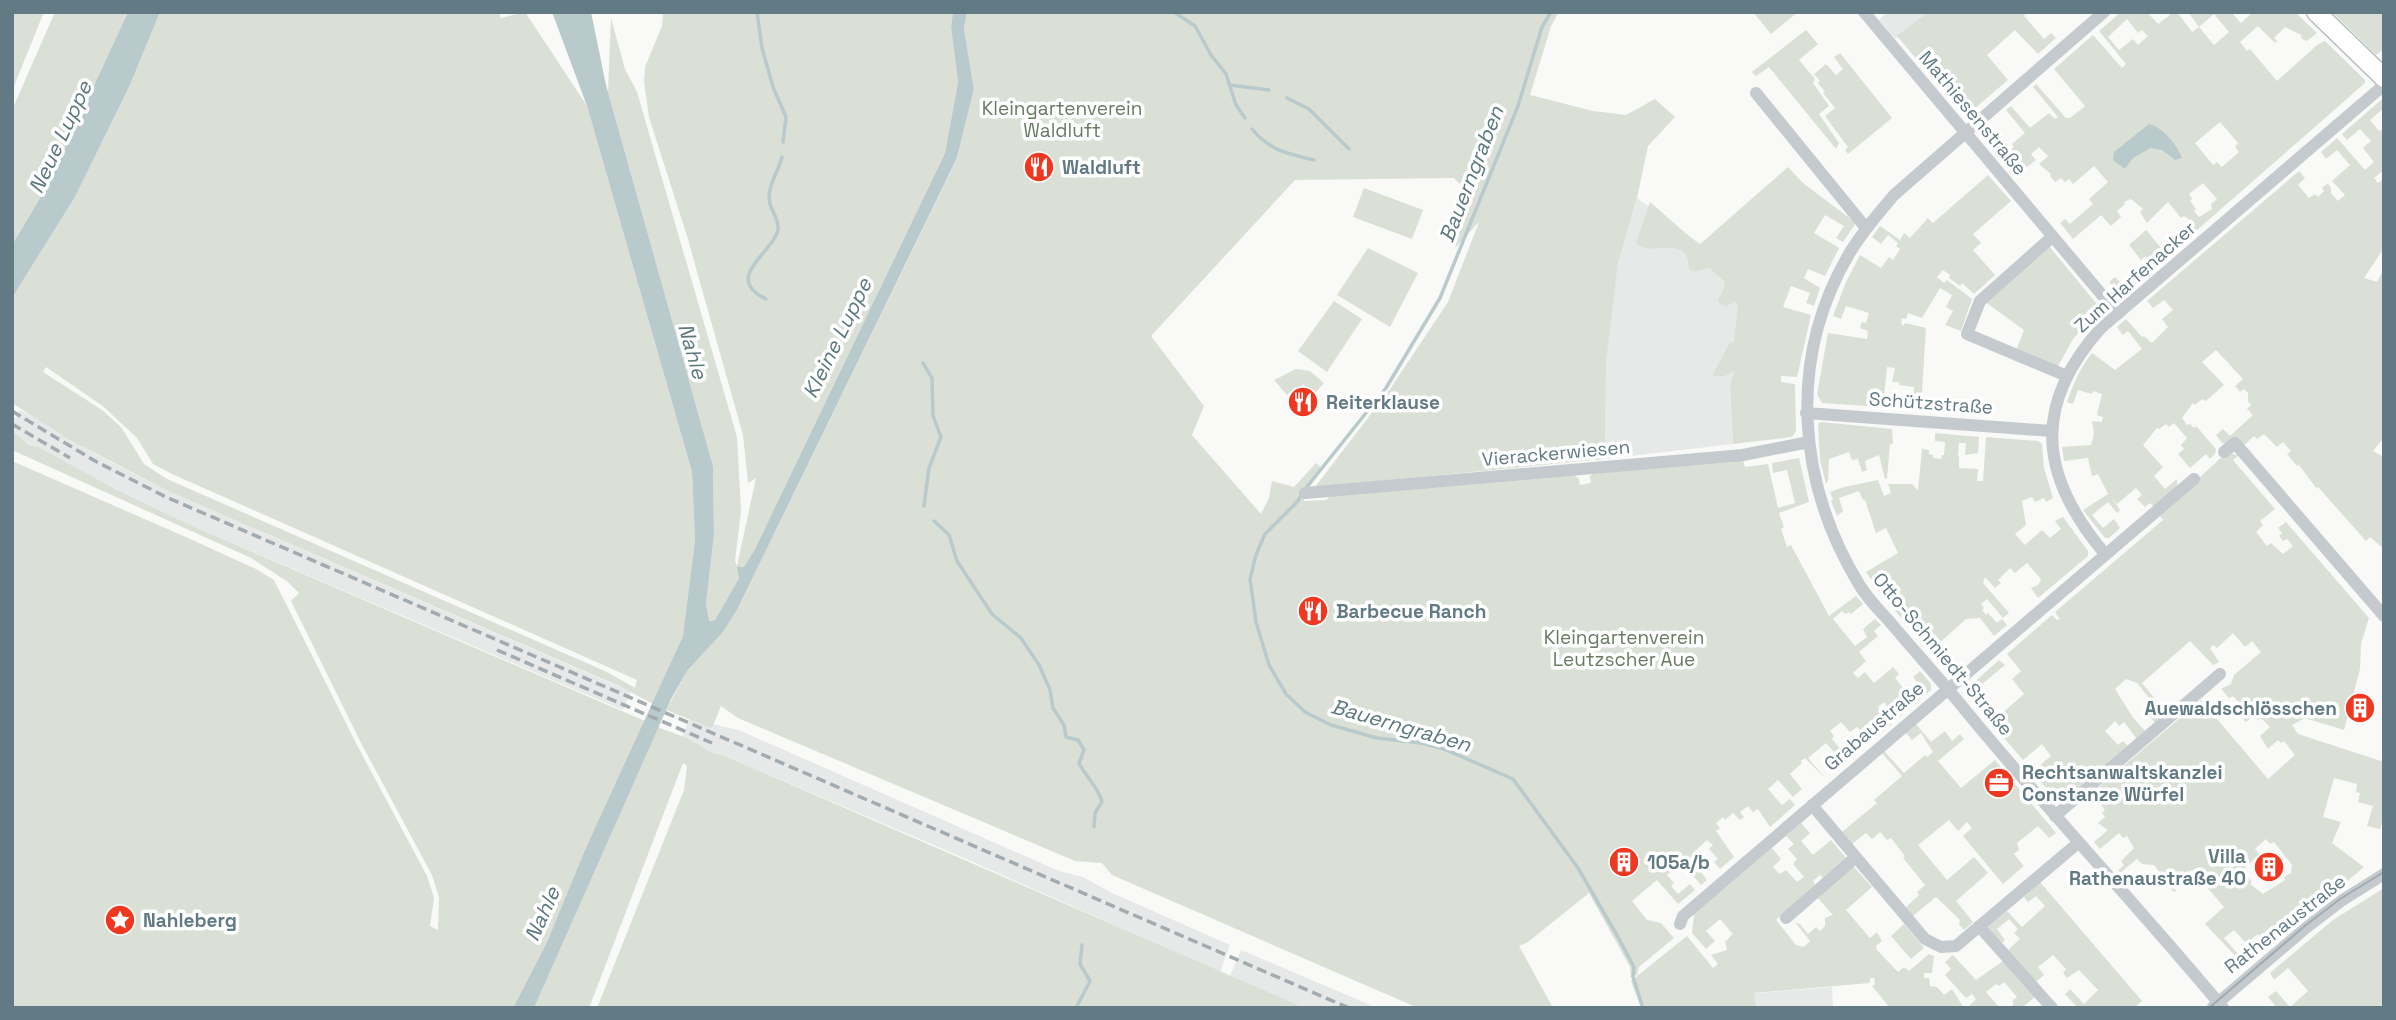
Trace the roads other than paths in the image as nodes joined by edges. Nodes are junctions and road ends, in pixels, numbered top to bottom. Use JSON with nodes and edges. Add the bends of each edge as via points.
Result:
{"nodes":[{"id":1,"x":1864,"y":12,"type":"edge"},
{"id":2,"x":2104,"y":12,"type":"edge"},
{"id":3,"x":2316,"y":12,"type":"edge"},
{"id":4,"x":2384,"y":78,"type":"edge"},
{"id":5,"x":2384,"y":85,"type":"edge"},
{"id":6,"x":1756,"y":93,"type":"dead end"},
{"id":7,"x":1965,"y":133,"type":"junction"},
{"id":8,"x":1866,"y":228,"type":"junction"},
{"id":9,"x":2052,"y":237,"type":"junction"},
{"id":10,"x":2118,"y":314,"type":"junction"},
{"id":11,"x":2067,"y":376,"type":"junction"},
{"id":12,"x":1806,"y":413,"type":"junction"},
{"id":13,"x":2052,"y":431,"type":"junction"},
{"id":14,"x":1809,"y":442,"type":"junction"},
{"id":15,"x":2224,"y":452,"type":"dead end"},
{"id":16,"x":2194,"y":479,"type":"dead end"},
{"id":17,"x":1305,"y":493,"type":"dead end"},
{"id":18,"x":2105,"y":554,"type":"junction"},
{"id":19,"x":2384,"y":616,"type":"edge"},
{"id":20,"x":2220,"y":674,"type":"dead end"},
{"id":21,"x":1947,"y":689,"type":"junction"},
{"id":22,"x":1812,"y":805,"type":"junction"},
{"id":23,"x":2055,"y":816,"type":"junction"},
{"id":24,"x":2078,"y":843,"type":"junction"},
{"id":25,"x":1856,"y":857,"type":"junction"},
{"id":26,"x":2384,"y":874,"type":"edge"},
{"id":27,"x":1786,"y":918,"type":"dead end"},
{"id":28,"x":1680,"y":924,"type":"dead end"},
{"id":29,"x":1979,"y":926,"type":"junction"},
{"id":30,"x":2218,"y":1006,"type":"edge"},
{"id":31,"x":2052,"y":1008,"type":"edge"}],
"edges":[{"from":1,"to":7,"type":"street","name":"Mathiesenstraße"},
{"from":2,"to":7,"type":"street","name":"Otto-Schmiedt-Straße"},
{"from":3,"to":4,"type":"main road"},
{"from":5,"to":10,"type":"street","name":"Zum Harfenacker"},
{"from":6,"to":8,"type":"street"},
{"from":7,"to":8,"type":"street","name":"Otto-Schmiedt-Straße","via":[[1894,195]]},
{"from":7,"to":9,"type":"street","name":"Mathiesenstraße"},
{"from":8,"to":12,"type":"street","name":"Otto-Schmiedt-Straße","via":[[1825,304],[1808,379]]},
{"from":9,"to":10,"type":"street","name":"Mathiesenstraße"},
{"from":9,"to":11,"type":"street","via":[[1980,301],[1967,334]]},
{"from":10,"to":11,"type":"street","name":"Zum Harfenacker","via":[[2087,344]]},
{"from":11,"to":13,"type":"street","name":"Zum Harfenacker"},
{"from":12,"to":13,"type":"street","name":"Schützstraße"},
{"from":12,"to":14,"type":"street","name":"Otto-Schmiedt-Straße"},
{"from":13,"to":18,"type":"street","name":"Zum Harfenacker","via":[[2066,500]]},
{"from":14,"to":17,"type":"street","name":"Vierackerwiesen","via":[[1703,459]]},
{"from":14,"to":21,"type":"street","name":"Otto-Schmiedt-Straße","via":[[1828,524],[1861,588]]},
{"from":15,"to":19,"type":"street","via":[[2235,443]]},
{"from":16,"to":18,"type":"street","name":"Grabaustraße"},
{"from":18,"to":21,"type":"street","name":"Grabaustraße"},
{"from":20,"to":23,"type":"street"},
{"from":21,"to":22,"type":"street","name":"Grabaustraße"},
{"from":21,"to":23,"type":"street","name":"Otto-Schmiedt-Straße"},
{"from":22,"to":25,"type":"street"},
{"from":22,"to":28,"type":"street","name":"Grabaustraße","via":[[1683,916]]},
{"from":23,"to":24,"type":"street","name":"Otto-Schmiedt-Straße"},
{"from":24,"to":29,"type":"street"},
{"from":24,"to":30,"type":"street","name":"Otto-Schmiedt-Straße"},
{"from":25,"to":27,"type":"street"},
{"from":25,"to":29,"type":"street","via":[[1925,939],[1941,947],[1956,946]]},
{"from":26,"to":30,"type":"street","name":"Rathenaustraße","via":[[2307,927]]},
{"from":29,"to":31,"type":"street"}]}
